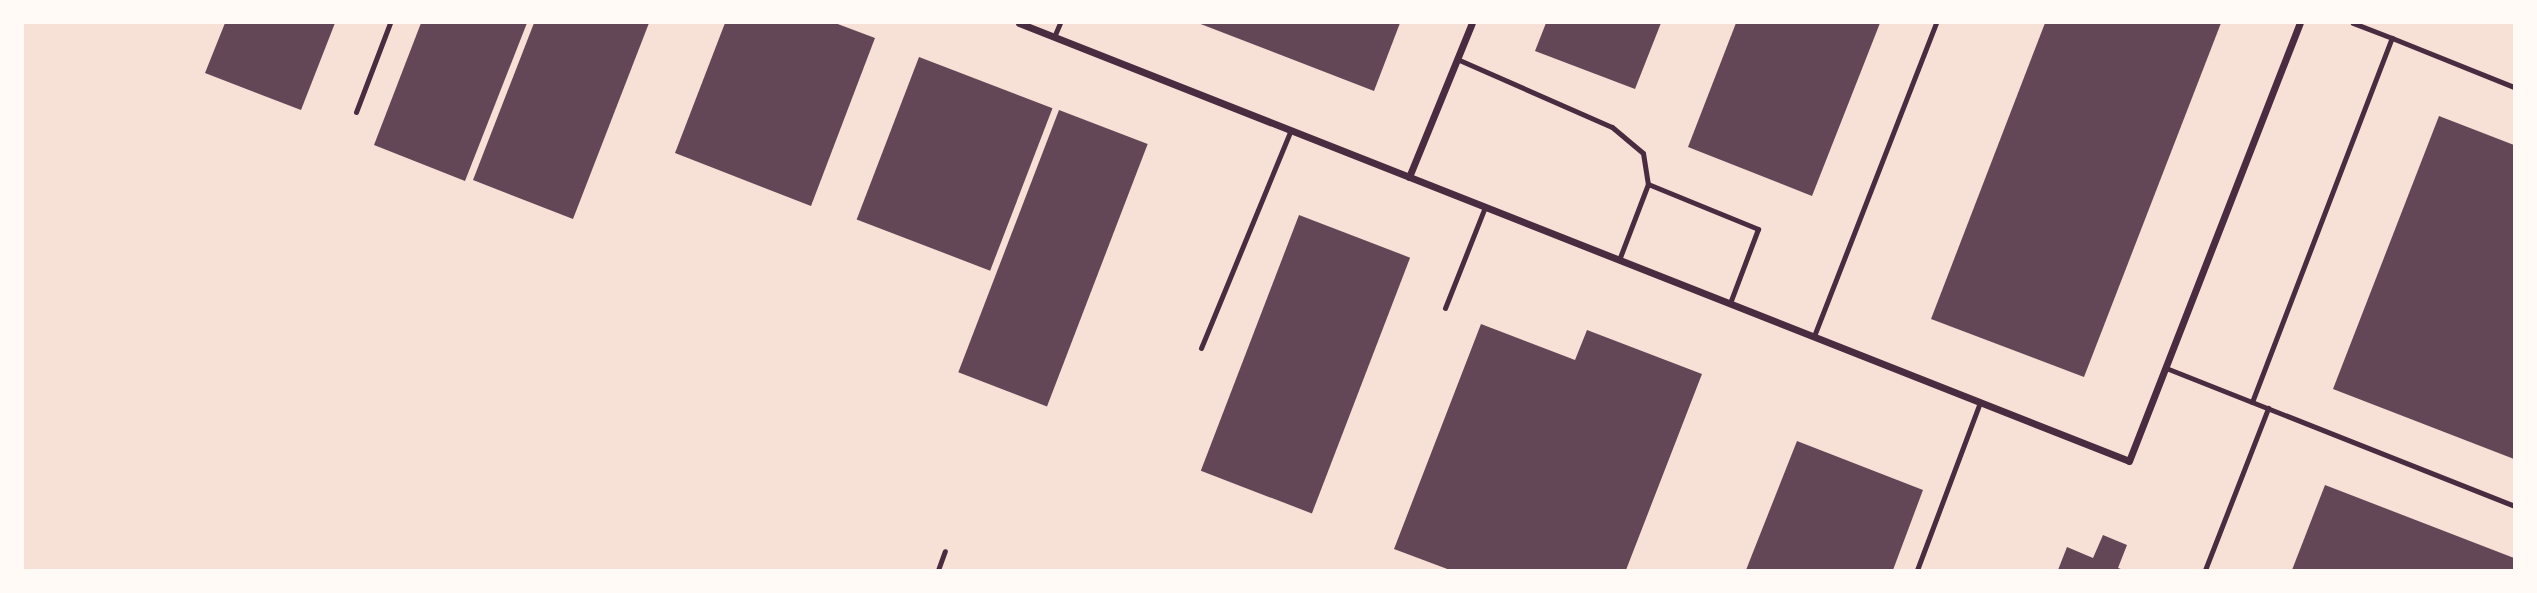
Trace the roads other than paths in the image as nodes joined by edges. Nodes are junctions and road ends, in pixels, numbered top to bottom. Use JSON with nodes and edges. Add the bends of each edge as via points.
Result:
{"nodes":[{"id":1,"x":390,"y":23,"type":"edge"},
{"id":2,"x":1019,"y":23,"type":"edge"},
{"id":3,"x":1060,"y":23,"type":"edge"},
{"id":4,"x":1472,"y":23,"type":"edge"},
{"id":5,"x":1936,"y":23,"type":"edge"},
{"id":6,"x":2300,"y":23,"type":"edge"},
{"id":7,"x":2353,"y":23,"type":"edge"},
{"id":8,"x":1054,"y":37,"type":"junction"},
{"id":9,"x":2392,"y":38,"type":"junction"},
{"id":10,"x":1457,"y":59,"type":"junction"},
{"id":11,"x":2514,"y":87,"type":"edge"},
{"id":12,"x":356,"y":112,"type":"dead end"},
{"id":13,"x":1291,"y":130,"type":"junction"},
{"id":14,"x":1409,"y":177,"type":"junction"},
{"id":15,"x":1648,"y":184,"type":"junction"},
{"id":16,"x":1485,"y":207,"type":"junction"},
{"id":17,"x":1619,"y":260,"type":"junction"},
{"id":18,"x":1730,"y":303,"type":"junction"},
{"id":19,"x":1445,"y":307,"type":"dead end"},
{"id":20,"x":1814,"y":336,"type":"junction"},
{"id":21,"x":1200,"y":348,"type":"dead end"},
{"id":22,"x":2166,"y":368,"type":"junction"},
{"id":23,"x":1980,"y":402,"type":"junction"},
{"id":24,"x":2252,"y":402,"type":"junction"},
{"id":25,"x":2268,"y":408,"type":"junction"},
{"id":26,"x":2514,"y":506,"type":"edge"},
{"id":27,"x":945,"y":551,"type":"dead end"},
{"id":28,"x":938,"y":570,"type":"edge"},
{"id":29,"x":1917,"y":570,"type":"edge"},
{"id":30,"x":2205,"y":570,"type":"edge"}],
"edges":[{"from":1,"to":12,"type":"lane"},
{"from":2,"to":8,"type":"street"},
{"from":3,"to":8,"type":"lane"},
{"from":4,"to":10,"type":"street"},
{"from":5,"to":20,"type":"lane"},
{"from":6,"to":22,"type":"street"},
{"from":7,"to":9,"type":"lane"},
{"from":8,"to":13,"type":"street"},
{"from":9,"to":11,"type":"lane"},
{"from":9,"to":24,"type":"lane"},
{"from":10,"to":14,"type":"street"},
{"from":10,"to":15,"type":"lane","via":[[1612,127],[1643,153]]},
{"from":13,"to":14,"type":"street"},
{"from":13,"to":21,"type":"lane"},
{"from":14,"to":16,"type":"street"},
{"from":15,"to":17,"type":"lane"},
{"from":15,"to":18,"type":"lane","via":[[1758,229]]},
{"from":16,"to":17,"type":"street"},
{"from":16,"to":19,"type":"lane"},
{"from":17,"to":18,"type":"street"},
{"from":18,"to":20,"type":"street"},
{"from":20,"to":23,"type":"street"},
{"from":22,"to":23,"type":"street","via":[[2129,461]]},
{"from":22,"to":24,"type":"lane"},
{"from":23,"to":29,"type":"lane"},
{"from":24,"to":25,"type":"lane"},
{"from":25,"to":26,"type":"lane"},
{"from":25,"to":30,"type":"lane"},
{"from":27,"to":28,"type":"lane"}]}
